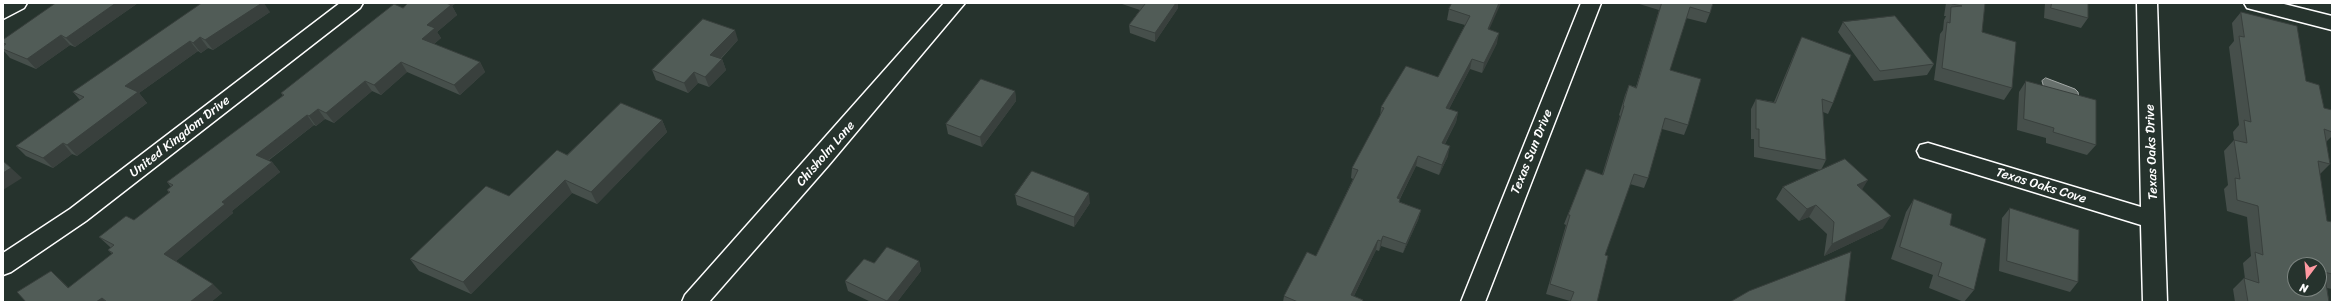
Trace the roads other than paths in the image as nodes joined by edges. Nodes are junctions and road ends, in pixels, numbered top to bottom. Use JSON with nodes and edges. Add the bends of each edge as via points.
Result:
{"nodes":[{"id":1,"x":17,"y":3,"type":"edge"},
{"id":2,"x":353,"y":3,"type":"edge"},
{"id":3,"x":955,"y":3,"type":"edge"},
{"id":4,"x":1591,"y":3,"type":"edge"},
{"id":5,"x":2147,"y":3,"type":"edge"},
{"id":6,"x":2254,"y":3,"type":"edge"},
{"id":7,"x":3,"y":12,"type":"edge"},
{"id":8,"x":2332,"y":23,"type":"edge"},
{"id":9,"x":1928,"y":151,"type":"dead end"},
{"id":10,"x":2154,"y":220,"type":"junction"},
{"id":11,"x":3,"y":265,"type":"edge"},
{"id":12,"x":694,"y":302,"type":"edge"},
{"id":13,"x":1473,"y":302,"type":"edge"},
{"id":14,"x":2155,"y":302,"type":"edge"}],
"edges":[{"from":1,"to":7,"type":"street"},
{"from":2,"to":11,"type":"street","name":"United Kingdom Drive","via":[[78,215]]},
{"from":3,"to":12,"type":"street","name":"Chisholm Lane"},
{"from":4,"to":13,"type":"street","name":"Texas Sun Drive"},
{"from":5,"to":10,"type":"street","name":"Texas Oaks Drive"},
{"from":6,"to":8,"type":"street"},
{"from":9,"to":10,"type":"street","name":"Texas Oaks Cove"},
{"from":10,"to":14,"type":"street","name":"Texas Oaks Drive"}]}
